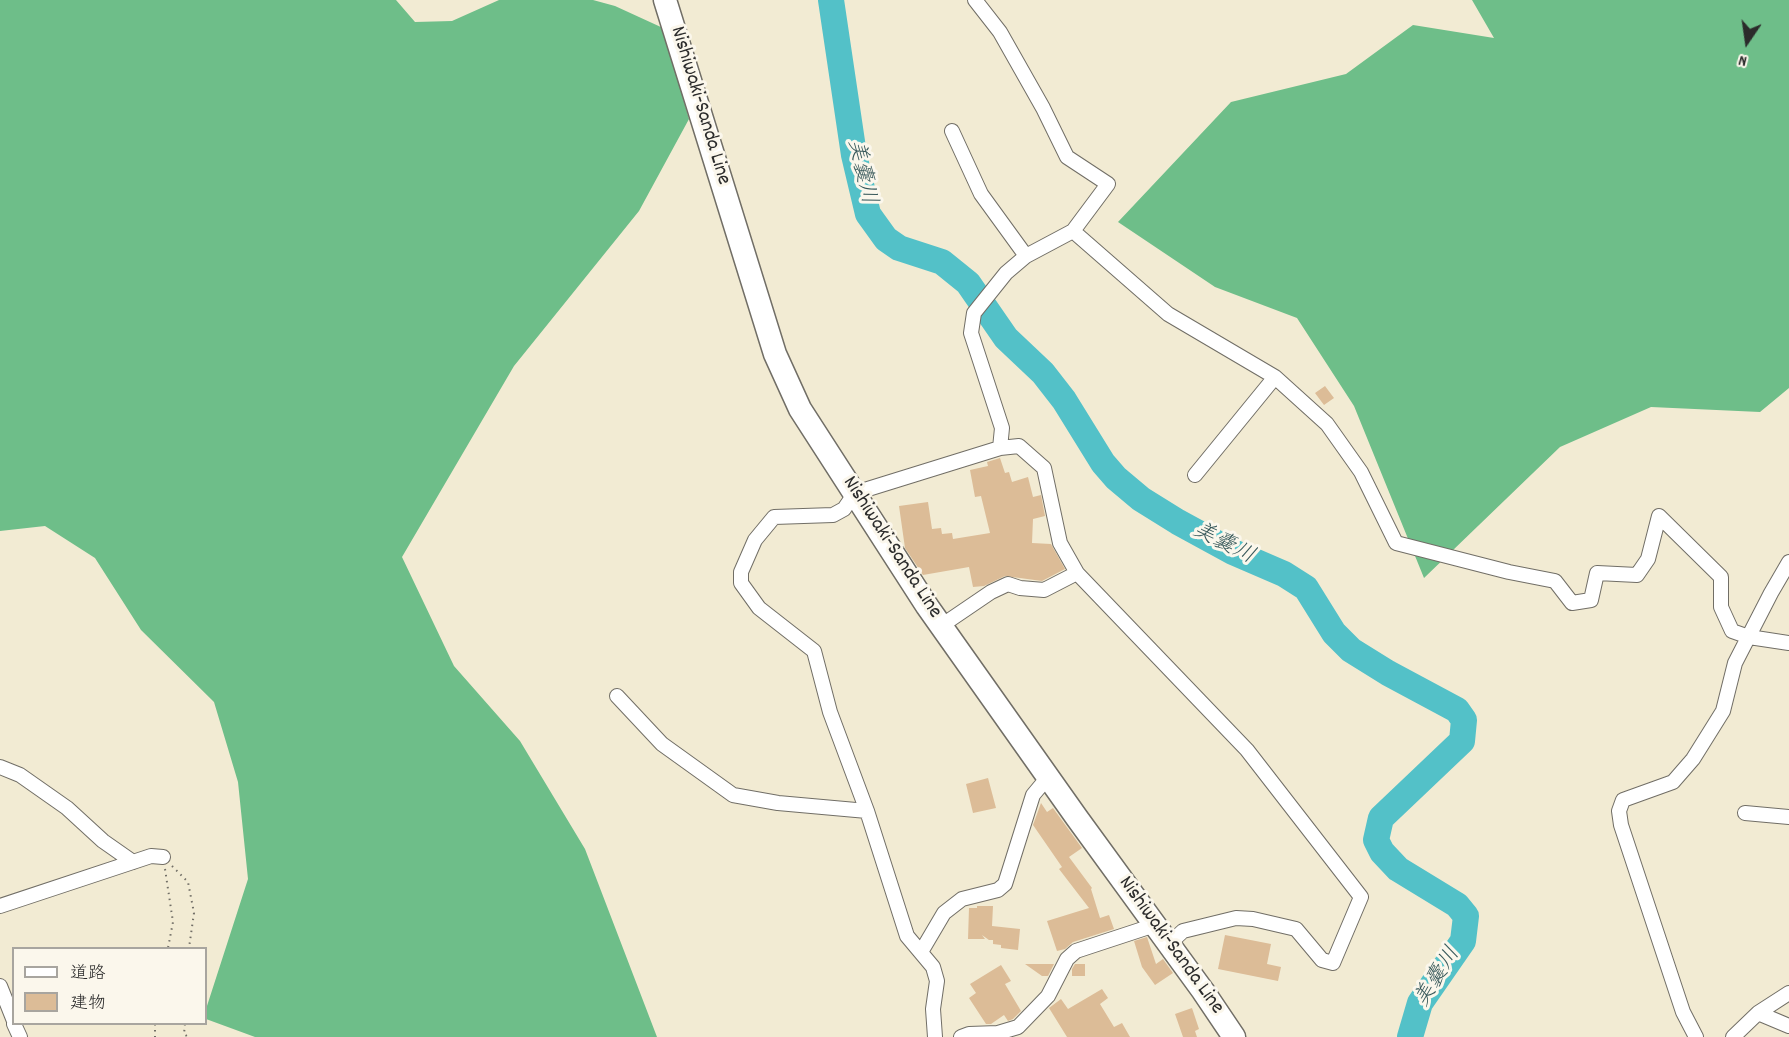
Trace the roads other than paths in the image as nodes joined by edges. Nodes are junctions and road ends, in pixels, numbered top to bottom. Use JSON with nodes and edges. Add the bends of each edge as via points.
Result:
{"nodes":[{"id":1,"x":665,"y":0,"type":"edge"},
{"id":2,"x":975,"y":0,"type":"edge"},
{"id":3,"x":952,"y":130,"type":"dead end"},
{"id":4,"x":1073,"y":231,"type":"junction"},
{"id":5,"x":1026,"y":256,"type":"junction"},
{"id":6,"x":1275,"y":377,"type":"junction"},
{"id":7,"x":1000,"y":448,"type":"junction"},
{"id":8,"x":1195,"y":475,"type":"dead end"},
{"id":9,"x":855,"y":493,"type":"junction"},
{"id":10,"x":1789,"y":562,"type":"edge"},
{"id":11,"x":1077,"y":573,"type":"junction"},
{"id":12,"x":941,"y":626,"type":"junction"},
{"id":13,"x":1749,"y":637,"type":"junction"},
{"id":14,"x":1789,"y":644,"type":"edge"},
{"id":15,"x":617,"y":696,"type":"dead end"},
{"id":16,"x":0,"y":767,"type":"edge"},
{"id":17,"x":1048,"y":777,"type":"junction"},
{"id":18,"x":867,"y":811,"type":"junction"},
{"id":19,"x":1745,"y":813,"type":"dead end"},
{"id":20,"x":1789,"y":817,"type":"edge"},
{"id":21,"x":163,"y":857,"type":"road end"},
{"id":22,"x":134,"y":862,"type":"junction"},
{"id":23,"x":0,"y":906,"type":"edge"},
{"id":24,"x":1155,"y":925,"type":"junction"},
{"id":25,"x":1169,"y":944,"type":"junction"},
{"id":26,"x":921,"y":952,"type":"junction"},
{"id":27,"x":0,"y":986,"type":"edge"},
{"id":28,"x":1789,"y":993,"type":"edge"},
{"id":29,"x":1758,"y":1013,"type":"junction"},
{"id":30,"x":12,"y":1017,"type":"edge"},
{"id":31,"x":1789,"y":1026,"type":"edge"},
{"id":32,"x":935,"y":1037,"type":"edge"},
{"id":33,"x":961,"y":1037,"type":"edge"},
{"id":34,"x":1234,"y":1037,"type":"edge"},
{"id":35,"x":1696,"y":1037,"type":"edge"},
{"id":36,"x":1733,"y":1037,"type":"edge"}],
"edges":[{"from":1,"to":9,"type":"main road","name":"Nishiwaki-Sanda Line","via":[[775,354],[800,409]]},
{"from":2,"to":4,"type":"street","via":[[1000,32],[1067,157],[1108,184]]},
{"from":3,"to":5,"type":"street","via":[[981,194]]},
{"from":4,"to":5,"type":"street"},
{"from":4,"to":6,"type":"street","via":[[1168,314]]},
{"from":5,"to":7,"type":"street","via":[[984,298],[974,313],[971,333],[1002,428]]},
{"from":6,"to":8,"type":"street"},
{"from":6,"to":13,"type":"street","via":[[1327,424],[1361,472],[1396,543],[1555,581],[1572,603],[1591,600],[1597,573],[1637,575],[1648,559],[1659,516],[1721,577],[1721,607],[1732,631]]},
{"from":7,"to":9,"type":"street"},
{"from":7,"to":11,"type":"street","via":[[1018,446],[1044,468],[1060,543]]},
{"from":9,"to":12,"type":"main road","name":"Nishiwaki-Sanda Line"},
{"from":9,"to":18,"type":"street","via":[[844,509],[833,515],[774,517],[755,540],[741,572],[741,583],[759,608],[814,651],[830,712]]},
{"from":10,"to":13,"type":"street"},
{"from":11,"to":12,"type":"street","via":[[1044,590],[1008,584]]},
{"from":11,"to":25,"type":"street","via":[[1247,750],[1361,897],[1333,963],[1322,960],[1296,929],[1253,919],[1236,918],[1183,931]]},
{"from":12,"to":17,"type":"main road","name":"Nishiwaki-Sanda Line"},
{"from":13,"to":14,"type":"street"},
{"from":13,"to":35,"type":"street","via":[[1736,663],[1723,711],[1693,759],[1673,782],[1623,800],[1618,810],[1683,1012]]},
{"from":15,"to":18,"type":"street","via":[[662,744],[733,795]]},
{"from":16,"to":22,"type":"street","via":[[20,775],[68,807],[103,841]]},
{"from":17,"to":24,"type":"main road","name":"Nishiwaki-Sanda Line"},
{"from":17,"to":26,"type":"street","via":[[1033,795],[1005,884],[998,890],[962,899],[944,913]]},
{"from":18,"to":26,"type":"street","via":[[906,936]]},
{"from":19,"to":20,"type":"street"},
{"from":21,"to":22,"type":"street","via":[[151,856]]},
{"from":22,"to":23,"type":"street"},
{"from":24,"to":25,"type":"main road","name":"Nishiwaki-Sanda Line"},
{"from":24,"to":33,"type":"street","via":[[1076,951],[1067,959],[1048,996],[1018,1027]]},
{"from":25,"to":34,"type":"main road","name":"Nishiwaki-Sanda Line"},
{"from":26,"to":32,"type":"street","via":[[933,967],[937,981]]},
{"from":27,"to":30,"type":"street"},
{"from":28,"to":29,"type":"street"},
{"from":29,"to":31,"type":"street"},
{"from":29,"to":36,"type":"street"}]}
